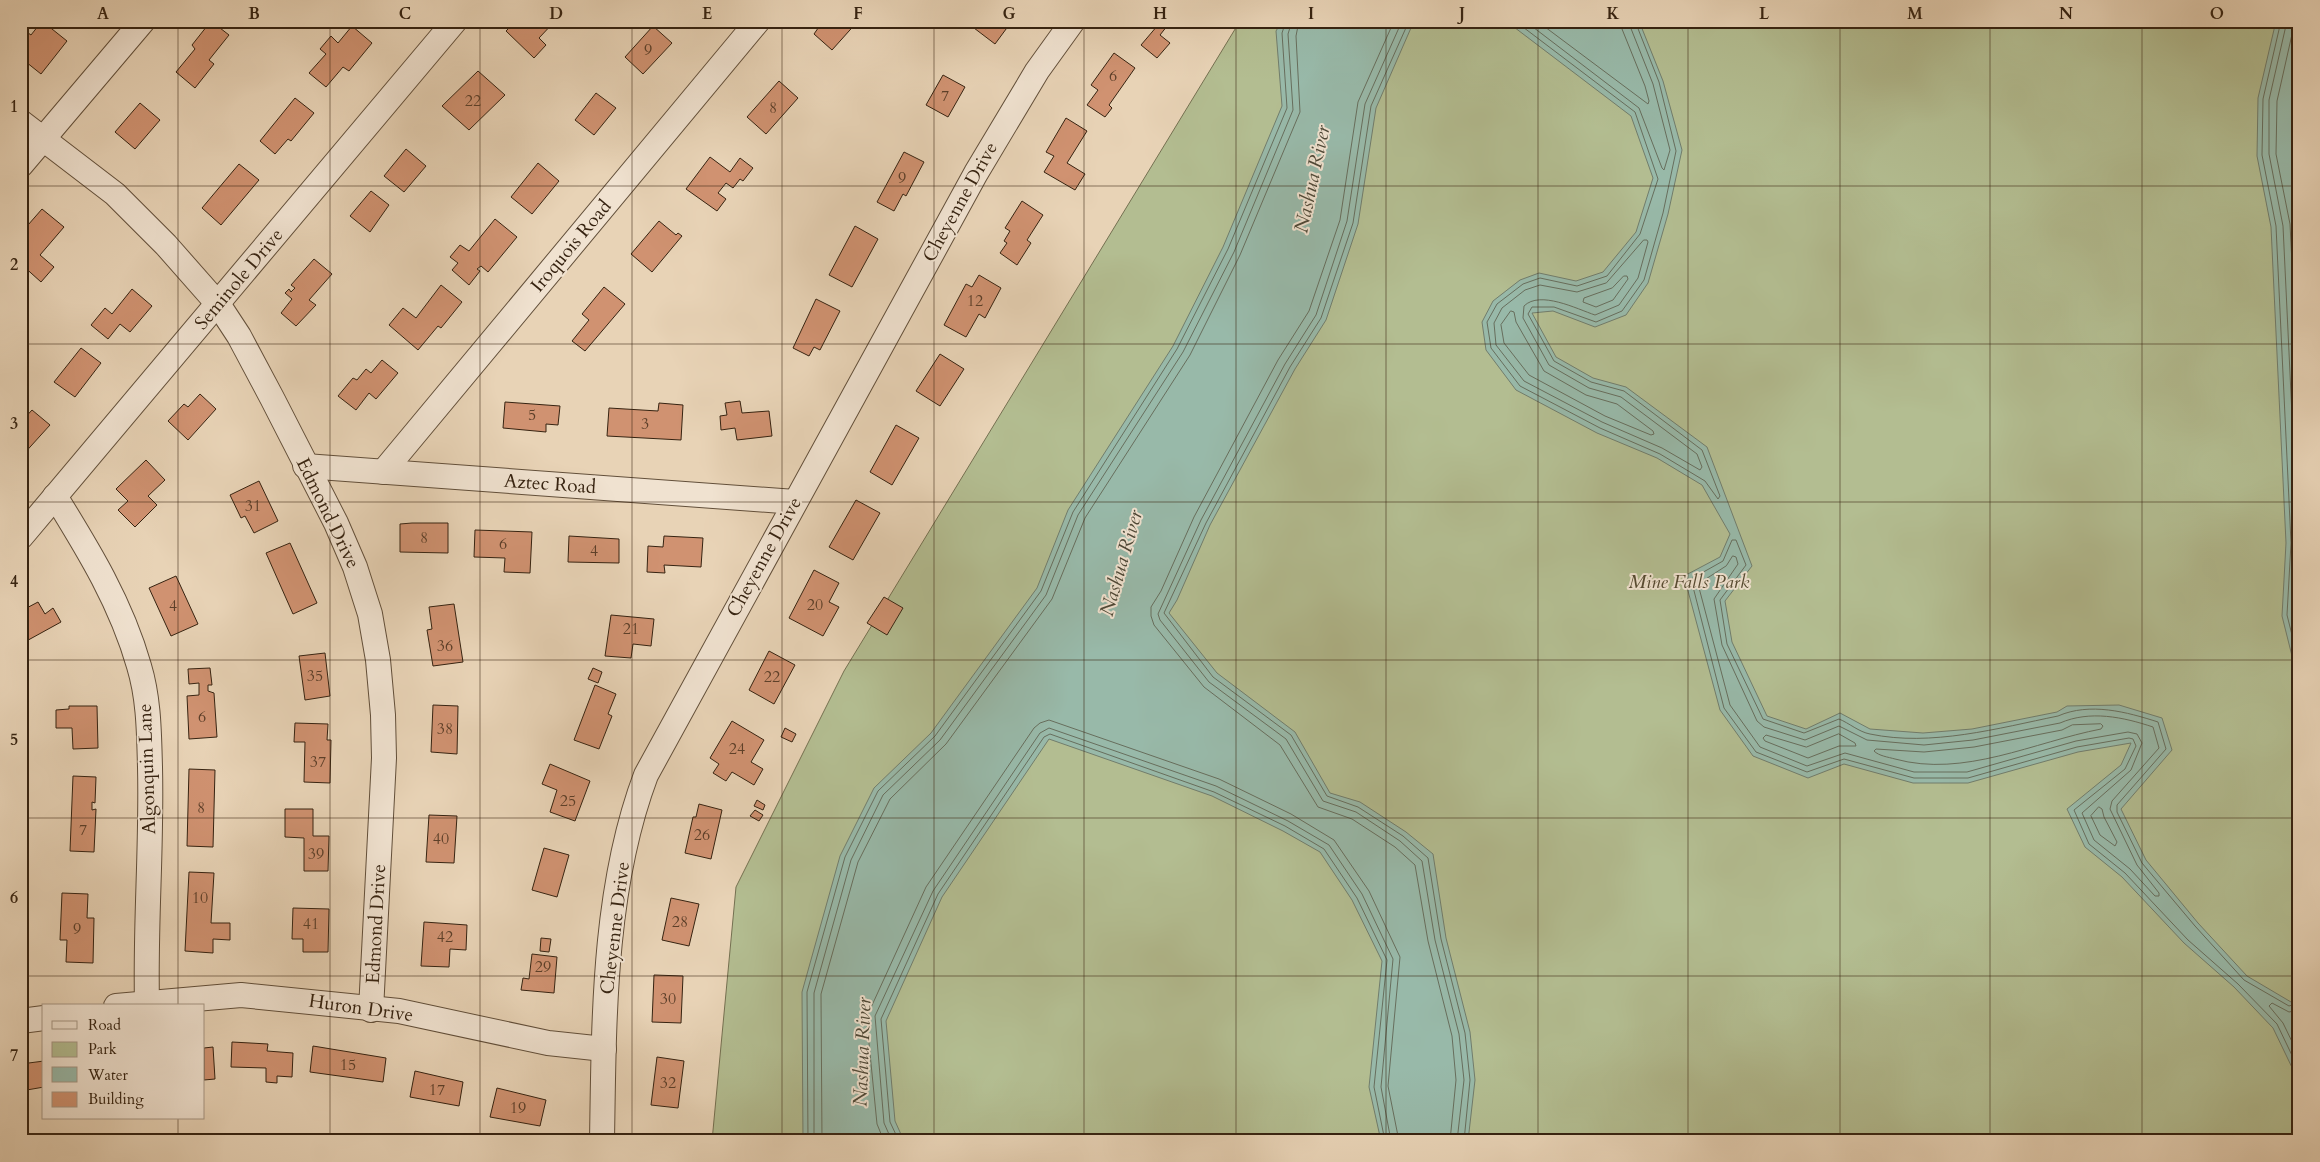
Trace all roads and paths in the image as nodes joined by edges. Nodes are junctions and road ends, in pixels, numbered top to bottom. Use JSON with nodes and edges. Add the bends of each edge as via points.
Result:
{"nodes":[{"id":1,"x":143,"y":21,"type":"edge"},
{"id":2,"x":456,"y":21,"type":"edge"},
{"id":3,"x":758,"y":21,"type":"edge"},
{"id":4,"x":1073,"y":21,"type":"edge"},
{"id":5,"x":21,"y":122,"type":"edge"},
{"id":6,"x":43,"y":139,"type":"junction"},
{"id":7,"x":21,"y":165,"type":"edge"},
{"id":8,"x":218,"y":304,"type":"junction"},
{"id":9,"x":305,"y":466,"type":"junction"},
{"id":10,"x":383,"y":472,"type":"junction"},
{"id":11,"x":56,"y":496,"type":"junction"},
{"id":12,"x":795,"y":502,"type":"junction"},
{"id":13,"x":21,"y":536,"type":"edge"},
{"id":14,"x":147,"y":1003,"type":"junction"},
{"id":15,"x":137,"y":1004,"type":"edge"},
{"id":16,"x":371,"y":1010,"type":"junction"},
{"id":17,"x":42,"y":1018,"type":"edge"},
{"id":18,"x":21,"y":1021,"type":"edge"},
{"id":19,"x":604,"y":1049,"type":"junction"},
{"id":20,"x":602,"y":1141,"type":"edge"}],
"edges":[{"from":1,"to":6,"type":"street"},
{"from":2,"to":8,"type":"street","name":"Seminole Drive"},
{"from":3,"to":10,"type":"street","name":"Iroquois Road"},
{"from":4,"to":12,"type":"street","name":"Cheyenne Drive","via":[[1037,71],[986,156]]},
{"from":5,"to":6,"type":"street","name":"Edmond Drive"},
{"from":6,"to":7,"type":"street"},
{"from":6,"to":8,"type":"street","name":"Edmond Drive","via":[[115,194]]},
{"from":8,"to":9,"type":"street","name":"Edmond Drive","via":[[239,336]]},
{"from":8,"to":11,"type":"street","name":"Seminole Drive"},
{"from":9,"to":10,"type":"street","name":"Aztec Road"},
{"from":9,"to":16,"type":"street","name":"Edmond Drive","via":[[355,567],[370,614],[378,660],[384,715],[384,758]]},
{"from":10,"to":12,"type":"street","name":"Aztec Road"},
{"from":11,"to":13,"type":"street","name":"Seminole Drive"},
{"from":11,"to":14,"type":"street","name":"Algonquin Lane","via":[[102,573],[123,621],[139,667],[148,714],[151,811]]},
{"from":12,"to":19,"type":"street","name":"Cheyenne Drive","via":[[664,738],[639,792],[624,855],[611,936]]},
{"from":14,"to":15,"type":"street","name":"Huron Drive"},
{"from":14,"to":16,"type":"street","name":"Huron Drive","via":[[241,995]]},
{"from":16,"to":19,"type":"street","name":"Huron Drive","via":[[399,1011],[548,1043]]},
{"from":17,"to":18,"type":"street"},
{"from":19,"to":20,"type":"street","name":"Cheyenne Drive"}]}
